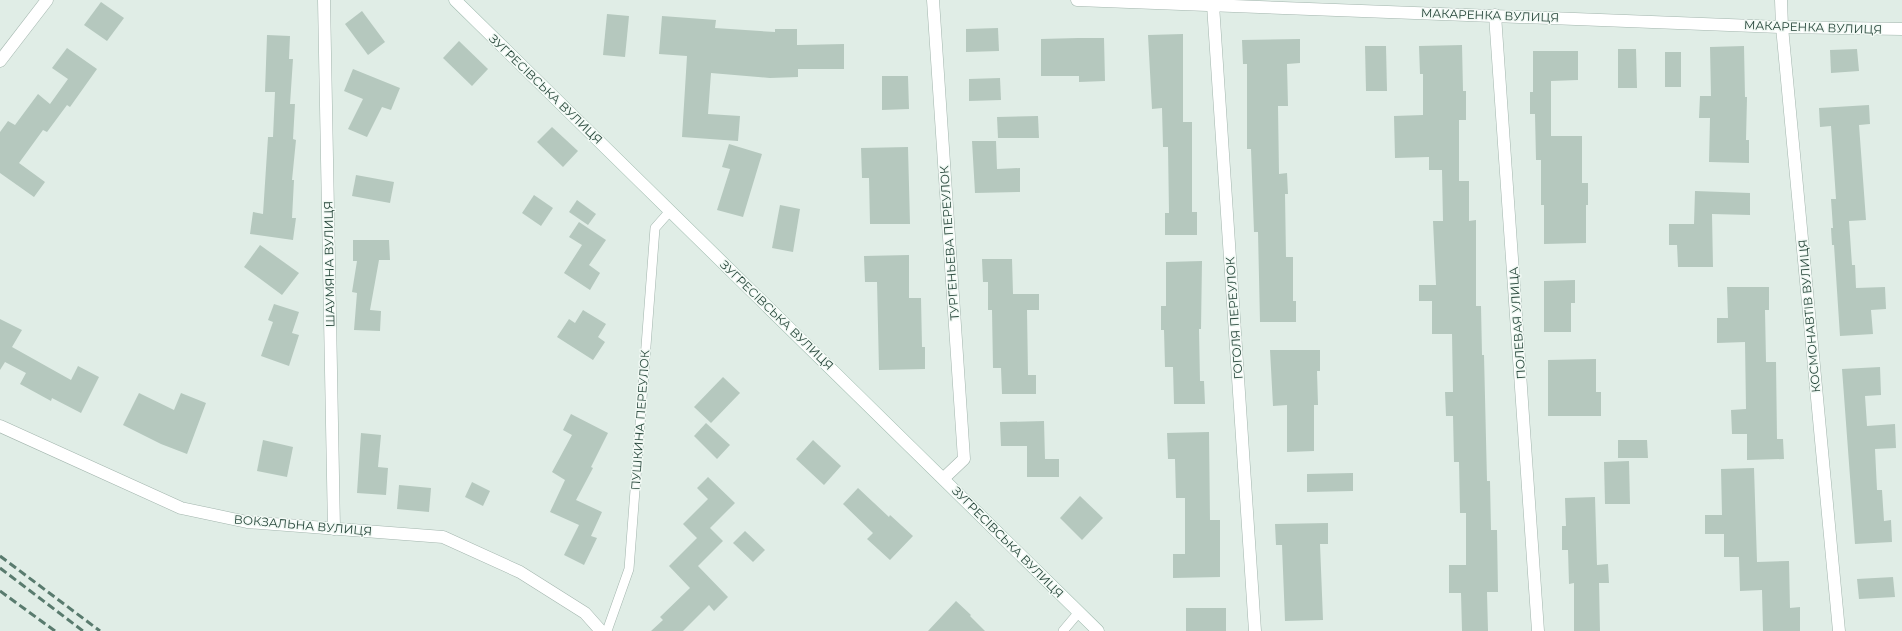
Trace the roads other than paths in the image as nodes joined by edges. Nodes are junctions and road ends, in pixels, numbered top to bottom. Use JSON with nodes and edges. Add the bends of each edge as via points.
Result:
{"nodes":[{"id":1,"x":47,"y":0,"type":"edge"},
{"id":2,"x":324,"y":0,"type":"edge"},
{"id":3,"x":455,"y":0,"type":"edge"},
{"id":4,"x":933,"y":0,"type":"edge"},
{"id":5,"x":1077,"y":0,"type":"edge"},
{"id":6,"x":1781,"y":0,"type":"edge"},
{"id":7,"x":1212,"y":5,"type":"junction"},
{"id":8,"x":1495,"y":15,"type":"junction"},
{"id":9,"x":1782,"y":26,"type":"junction"},
{"id":10,"x":1902,"y":29,"type":"edge"},
{"id":11,"x":0,"y":61,"type":"edge"},
{"id":12,"x":670,"y":211,"type":"junction"},
{"id":13,"x":0,"y":426,"type":"edge"},
{"id":14,"x":944,"y":478,"type":"junction"},
{"id":15,"x":334,"y":529,"type":"junction"},
{"id":16,"x":1079,"y":612,"type":"junction"},
{"id":17,"x":600,"y":631,"type":"edge"},
{"id":18,"x":607,"y":631,"type":"edge"},
{"id":19,"x":1064,"y":631,"type":"edge"},
{"id":20,"x":1098,"y":631,"type":"edge"},
{"id":21,"x":1255,"y":631,"type":"edge"},
{"id":22,"x":1538,"y":631,"type":"edge"},
{"id":23,"x":1839,"y":631,"type":"edge"}],
"edges":[{"from":1,"to":11,"type":"street"},
{"from":2,"to":15,"type":"street","name":"ШАУМЯНА ВУЛИЦЯ"},
{"from":3,"to":12,"type":"street","name":"ЗУГРЕСІВСЬКА ВУЛИЦЯ"},
{"from":4,"to":14,"type":"street","name":"ТУРГЕНЬЕВА ПЕРЕУЛОК","via":[[964,459]]},
{"from":5,"to":7,"type":"street","name":"МАКАРЕНКА ВУЛИЦЯ"},
{"from":6,"to":9,"type":"street","name":"КОСМОНАВТІВ ВУЛИЦЯ"},
{"from":7,"to":8,"type":"street","name":"МАКАРЕНКА ВУЛИЦЯ"},
{"from":7,"to":21,"type":"street","name":"ГОГОЛЯ ПЕРЕУЛОК"},
{"from":8,"to":9,"type":"street","name":"МАКАРЕНКА ВУЛИЦЯ"},
{"from":8,"to":22,"type":"street","name":"ПОЛЕВАЯ УЛИЦА"},
{"from":9,"to":10,"type":"street","name":"МАКАРЕНКА ВУЛИЦЯ"},
{"from":9,"to":23,"type":"street","name":"КОСМОНАВТІВ ВУЛИЦЯ"},
{"from":12,"to":14,"type":"street","name":"ЗУГРЕСІВСЬКА ВУЛИЦЯ"},
{"from":12,"to":18,"type":"lane","name":"ПУШКИНА ПЕРЕУЛОК","via":[[655,228],[629,569]]},
{"from":13,"to":15,"type":"street","name":"ВОКЗАЛЬНА ВУЛИЦЯ","via":[[181,508],[247,522]]},
{"from":14,"to":16,"type":"street","name":"ЗУГРЕСІВСЬКА ВУЛИЦЯ"},
{"from":15,"to":17,"type":"street","name":"ВОКЗАЛЬНА ВУЛИЦЯ","via":[[443,537],[520,572],[585,613]]},
{"from":16,"to":19,"type":"lane"},
{"from":16,"to":20,"type":"street","name":"ЗУГРЕСІВСЬКА ВУЛИЦЯ"}]}
